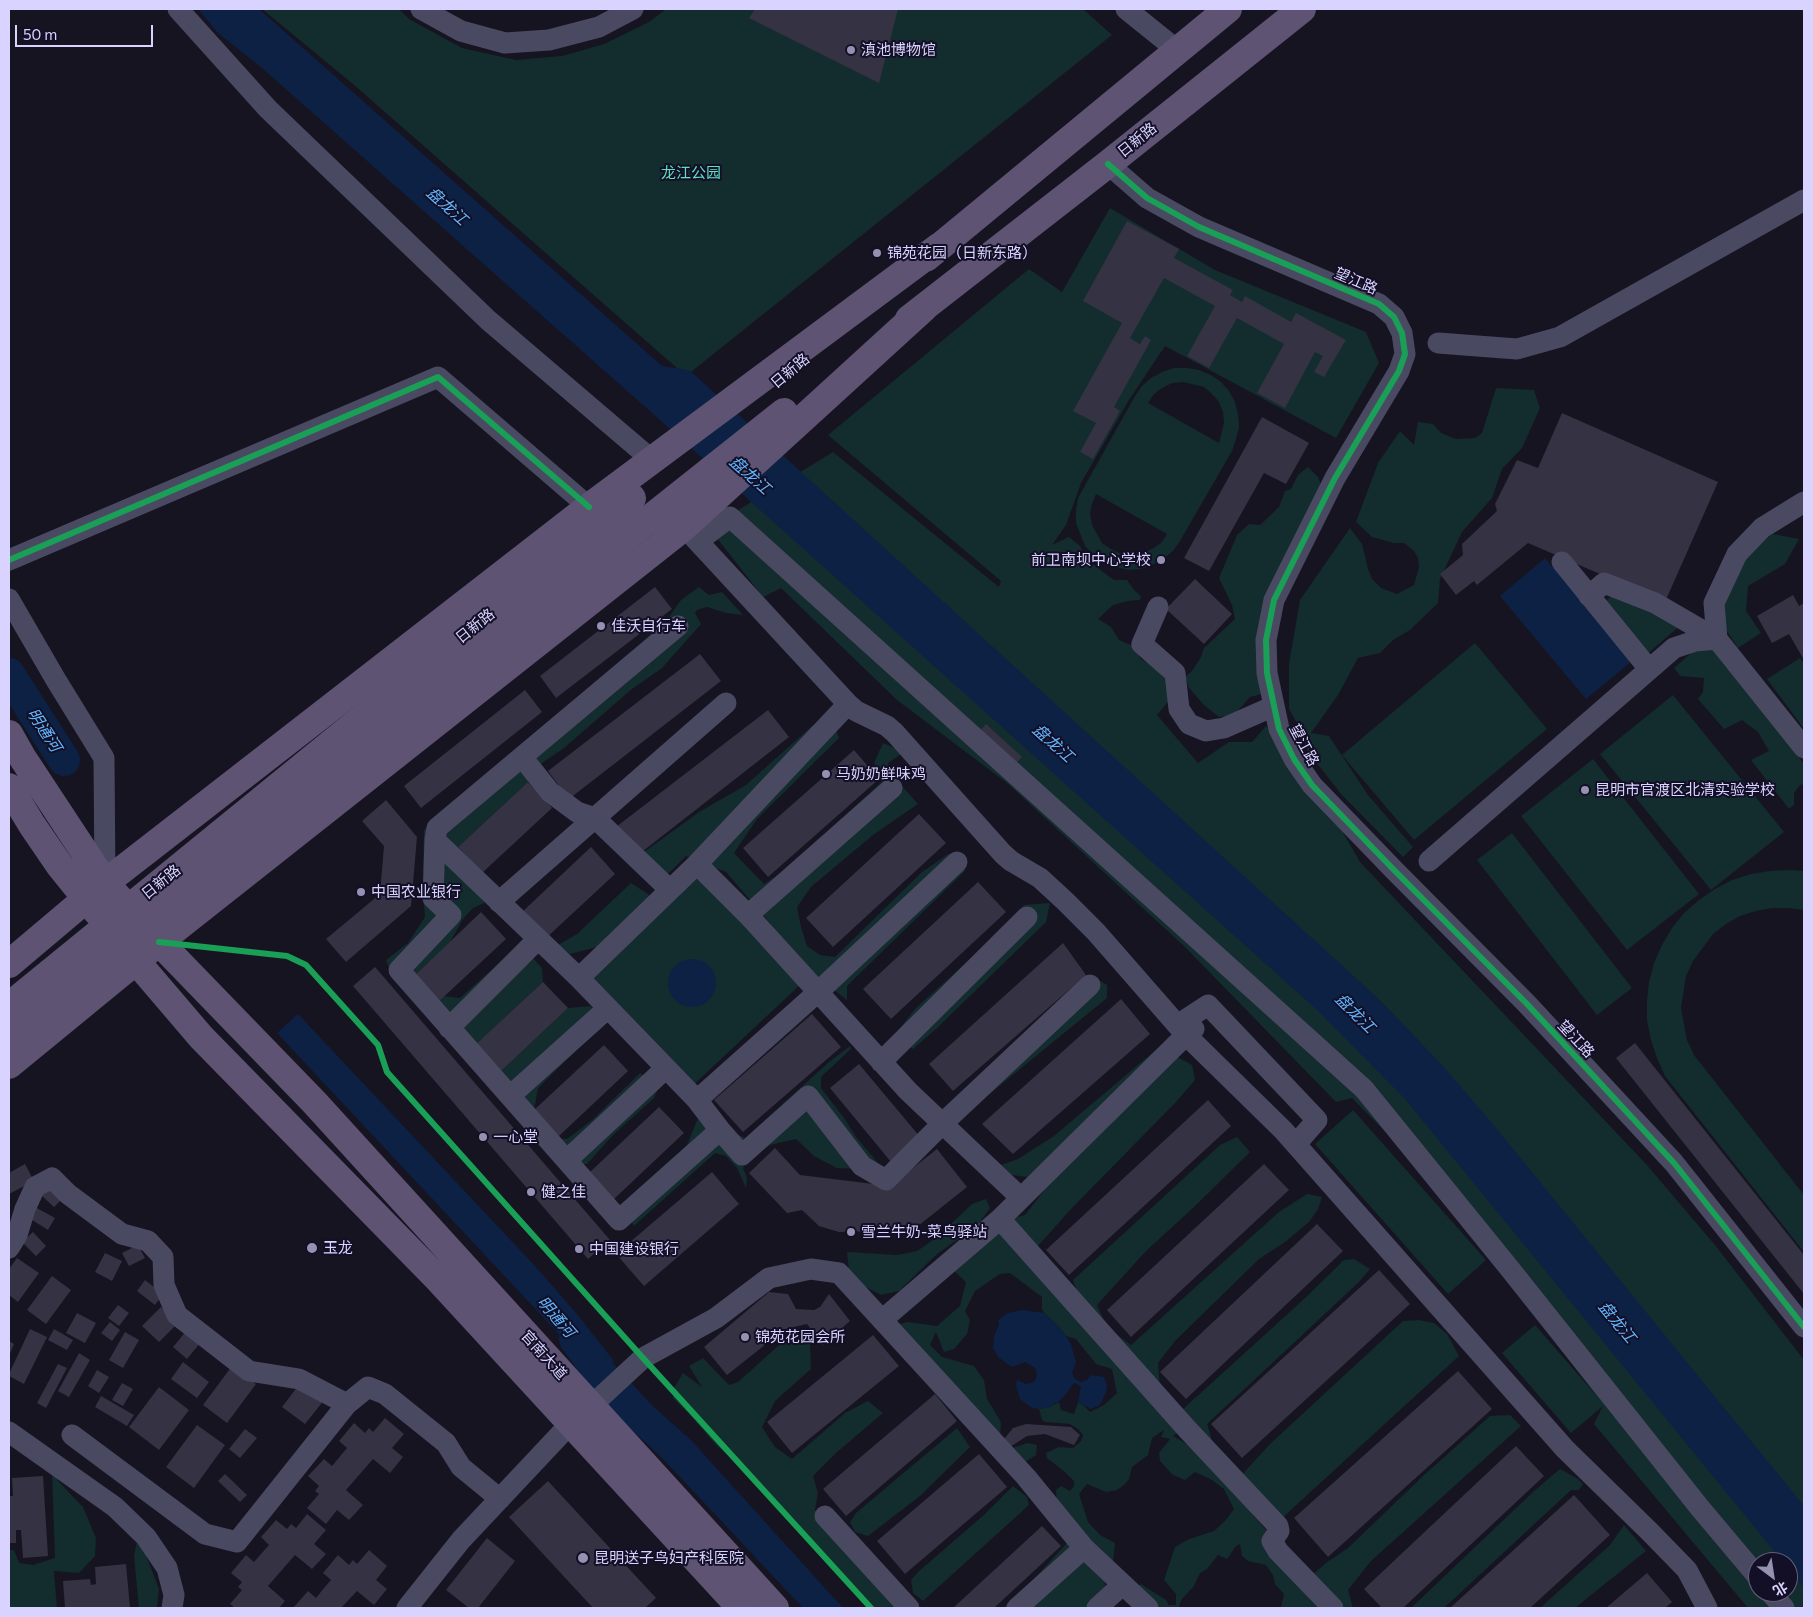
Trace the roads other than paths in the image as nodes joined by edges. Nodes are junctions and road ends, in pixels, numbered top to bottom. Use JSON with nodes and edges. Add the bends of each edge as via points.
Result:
{"nodes":[{"id":1,"x":178,"y":9,"type":"edge"},
{"id":2,"x":421,"y":9,"type":"edge"},
{"id":3,"x":633,"y":9,"type":"edge"},
{"id":4,"x":1126,"y":9,"type":"edge"},
{"id":5,"x":1228,"y":9,"type":"edge"},
{"id":6,"x":1302,"y":9,"type":"edge"},
{"id":7,"x":1177,"y":50,"type":"junction"},
{"id":8,"x":1108,"y":164,"type":"junction"},
{"id":9,"x":1801,"y":210,"type":"edge"},
{"id":10,"x":1438,"y":343,"type":"dead end"},
{"id":11,"x":658,"y":466,"type":"junction"},
{"id":12,"x":1804,"y":502,"type":"edge"},
{"id":13,"x":589,"y":508,"type":"junction"},
{"id":14,"x":692,"y":517,"type":"junction"},
{"id":15,"x":9,"y":560,"type":"edge"},
{"id":16,"x":1562,"y":562,"type":"dead end"},
{"id":17,"x":1589,"y":596,"type":"junction"},
{"id":18,"x":9,"y":599,"type":"edge"},
{"id":19,"x":1158,"y":607,"type":"dead end"},
{"id":20,"x":678,"y":626,"type":"dead end"},
{"id":21,"x":1717,"y":639,"type":"junction"},
{"id":22,"x":1650,"y":669,"type":"junction"},
{"id":23,"x":726,"y":703,"type":"dead end"},
{"id":24,"x":848,"y":704,"type":"junction"},
{"id":25,"x":1274,"y":706,"type":"junction"},
{"id":26,"x":9,"y":734,"type":"edge"},
{"id":27,"x":1804,"y":748,"type":"edge"},
{"id":28,"x":522,"y":757,"type":"junction"},
{"id":29,"x":9,"y":787,"type":"edge"},
{"id":30,"x":892,"y":788,"type":"dead end"},
{"id":31,"x":595,"y":818,"type":"junction"},
{"id":32,"x":435,"y":840,"type":"junction"},
{"id":33,"x":1430,"y":861,"type":"dead end"},
{"id":34,"x":957,"y":862,"type":"dead end"},
{"id":35,"x":697,"y":864,"type":"junction"},
{"id":36,"x":670,"y":890,"type":"junction"},
{"id":37,"x":95,"y":891,"type":"junction"},
{"id":38,"x":499,"y":902,"type":"junction"},
{"id":39,"x":748,"y":915,"type":"junction"},
{"id":40,"x":1027,"y":917,"type":"dead end"},
{"id":41,"x":538,"y":939,"type":"junction"},
{"id":42,"x":159,"y":942,"type":"junction"},
{"id":43,"x":136,"y":962,"type":"junction"},
{"id":44,"x":9,"y":964,"type":"edge"},
{"id":45,"x":579,"y":978,"type":"junction"},
{"id":46,"x":1090,"y":986,"type":"dead end"},
{"id":47,"x":818,"y":992,"type":"junction"},
{"id":48,"x":9,"y":1006,"type":"edge"},
{"id":49,"x":608,"y":1008,"type":"junction"},
{"id":50,"x":449,"y":1028,"type":"junction"},
{"id":51,"x":9,"y":1035,"type":"edge"},
{"id":52,"x":1186,"y":1035,"type":"junction"},
{"id":53,"x":881,"y":1062,"type":"junction"},
{"id":54,"x":9,"y":1065,"type":"edge"},
{"id":55,"x":666,"y":1068,"type":"junction"},
{"id":56,"x":510,"y":1096,"type":"junction"},
{"id":57,"x":697,"y":1100,"type":"junction"},
{"id":58,"x":942,"y":1124,"type":"junction"},
{"id":59,"x":720,"y":1130,"type":"junction"},
{"id":60,"x":1296,"y":1144,"type":"junction"},
{"id":61,"x":567,"y":1160,"type":"junction"},
{"id":62,"x":1021,"y":1198,"type":"junction"},
{"id":63,"x":1000,"y":1219,"type":"junction"},
{"id":64,"x":9,"y":1248,"type":"edge"},
{"id":65,"x":882,"y":1320,"type":"junction"},
{"id":66,"x":1804,"y":1326,"type":"edge"},
{"id":67,"x":347,"y":1404,"type":"junction"},
{"id":68,"x":581,"y":1414,"type":"junction"},
{"id":69,"x":9,"y":1432,"type":"edge"},
{"id":70,"x":72,"y":1435,"type":"dead end"},
{"id":71,"x":500,"y":1499,"type":"junction"},
{"id":72,"x":825,"y":1516,"type":"dead end"},
{"id":73,"x":1084,"y":1548,"type":"junction"},
{"id":74,"x":1748,"y":1565,"type":"edge"},
{"id":75,"x":1122,"y":1585,"type":"junction"},
{"id":76,"x":172,"y":1608,"type":"edge"},
{"id":77,"x":407,"y":1608,"type":"edge"},
{"id":78,"x":741,"y":1608,"type":"edge"},
{"id":79,"x":775,"y":1608,"type":"edge"},
{"id":80,"x":909,"y":1608,"type":"edge"},
{"id":81,"x":1017,"y":1608,"type":"edge"},
{"id":82,"x":1097,"y":1608,"type":"edge"},
{"id":83,"x":1148,"y":1608,"type":"edge"},
{"id":84,"x":1333,"y":1608,"type":"edge"},
{"id":85,"x":1707,"y":1608,"type":"edge"}],
"edges":[{"from":1,"to":11,"type":"street","via":[[268,109],[481,314]]},
{"from":2,"to":3,"type":"street","via":[[461,31],[505,43],[549,40],[599,27]]},
{"from":4,"to":7,"type":"street"},
{"from":5,"to":7,"type":"main road","name":"日新路"},
{"from":6,"to":8,"type":"main road","name":"日新路"},
{"from":7,"to":11,"type":"main road","name":"日新路","via":[[940,246]]},
{"from":8,"to":14,"type":"main road","name":"日新路","via":[[776,429]]},
{"from":8,"to":25,"type":"street","name":"望江路","via":[[1147,198],[1199,227],[1379,304],[1394,317],[1402,333],[1405,354],[1399,371],[1335,478],[1274,600],[1266,640],[1267,672]]},
{"from":9,"to":10,"type":"street","via":[[1560,337],[1517,349]]},
{"from":11,"to":13,"type":"main road","name":"日新路"},
{"from":11,"to":48,"type":"main road","name":"日新路","bridge":true,"via":[[632,498]]},
{"from":12,"to":21,"type":"street","via":[[1762,528],[1737,554],[1714,603]]},
{"from":13,"to":15,"type":"street","via":[[438,377]]},
{"from":13,"to":37,"type":"main road","name":"日新路"},
{"from":14,"to":24,"type":"street"},
{"from":14,"to":42,"type":"main road","name":"日新路"},
{"from":14,"to":51,"type":"main road","name":"日新路","bridge":true,"via":[[648,520]]},
{"from":14,"to":74,"type":"street","via":[[730,517],[1364,1089]]},
{"from":16,"to":17,"type":"street"},
{"from":17,"to":21,"type":"street","via":[[1604,583],[1655,603]]},
{"from":17,"to":22,"type":"street"},
{"from":18,"to":37,"type":"street","via":[[104,758]]},
{"from":19,"to":25,"type":"street","via":[[1142,644],[1175,673],[1179,709],[1189,724],[1206,731],[1224,728]]},
{"from":20,"to":28,"type":"street"},
{"from":21,"to":22,"type":"street","via":[[1695,641],[1674,648]]},
{"from":21,"to":27,"type":"street"},
{"from":22,"to":33,"type":"street"},
{"from":23,"to":31,"type":"street"},
{"from":24,"to":35,"type":"street"},
{"from":24,"to":52,"type":"street","via":[[895,733],[1002,854],[1040,878],[1065,901]]},
{"from":25,"to":66,"type":"street","name":"望江路","via":[[1279,729],[1294,759],[1312,784],[1527,1004],[1674,1163]]},
{"from":26,"to":37,"type":"main road"},
{"from":28,"to":31,"type":"street","via":[[550,792],[577,812]]},
{"from":28,"to":32,"type":"street","via":[[437,828]]},
{"from":29,"to":37,"type":"main road","via":[[32,825]]},
{"from":30,"to":39,"type":"street"},
{"from":31,"to":36,"type":"street"},
{"from":31,"to":38,"type":"street"},
{"from":32,"to":38,"type":"street"},
{"from":32,"to":50,"type":"street","via":[[434,898],[451,915],[399,970]]},
{"from":34,"to":47,"type":"street"},
{"from":35,"to":36,"type":"street"},
{"from":35,"to":39,"type":"street"},
{"from":36,"to":45,"type":"street"},
{"from":37,"to":42,"type":"main road","name":"官南大道"},
{"from":37,"to":43,"type":"main road","name":"官南大道"},
{"from":37,"to":44,"type":"main road","name":"日新路"},
{"from":38,"to":41,"type":"street"},
{"from":39,"to":47,"type":"street"},
{"from":40,"to":53,"type":"street"},
{"from":41,"to":45,"type":"street"},
{"from":41,"to":50,"type":"street"},
{"from":42,"to":43,"type":"main road","name":"日新路"},
{"from":42,"to":68,"type":"main road","name":"官南大道","via":[[314,1102]]},
{"from":43,"to":54,"type":"main road","name":"日新路"},
{"from":43,"to":68,"type":"main road","name":"官南大道","via":[[201,1037],[293,1132],[438,1278]]},
{"from":45,"to":49,"type":"street"},
{"from":46,"to":58,"type":"street"},
{"from":47,"to":53,"type":"street"},
{"from":47,"to":57,"type":"street"},
{"from":49,"to":55,"type":"street"},
{"from":49,"to":56,"type":"street"},
{"from":50,"to":56,"type":"street"},
{"from":52,"to":60,"type":"street"},
{"from":52,"to":60,"type":"street","via":[[1194,1029],[1185,1020],[1208,1005],[1317,1120]]},
{"from":52,"to":62,"type":"street"},
{"from":53,"to":58,"type":"street"},
{"from":55,"to":57,"type":"street"},
{"from":55,"to":61,"type":"street"},
{"from":56,"to":61,"type":"street"},
{"from":57,"to":59,"type":"street"},
{"from":58,"to":59,"type":"street","via":[[886,1180],[862,1166],[808,1096],[742,1155]]},
{"from":58,"to":62,"type":"street"},
{"from":59,"to":61,"type":"street","via":[[619,1220]]},
{"from":60,"to":85,"type":"street","via":[[1565,1449],[1687,1570]]},
{"from":62,"to":63,"type":"street"},
{"from":63,"to":65,"type":"street"},
{"from":63,"to":84,"type":"street","via":[[1278,1526],[1279,1531],[1272,1541],[1278,1551]]},
{"from":64,"to":67,"type":"street","via":[[35,1187],[52,1178],[122,1234],[148,1241],[163,1257],[164,1285],[177,1315],[249,1372],[299,1379]]},
{"from":65,"to":68,"type":"street","via":[[839,1273],[811,1268],[769,1278],[716,1318],[643,1358]]},
{"from":65,"to":73,"type":"street","via":[[1026,1477]]},
{"from":67,"to":70,"type":"street","via":[[237,1542],[205,1534]]},
{"from":67,"to":71,"type":"street","via":[[368,1387],[385,1394],[446,1443],[461,1467]]},
{"from":68,"to":71,"type":"street"},
{"from":68,"to":78,"type":"main road","name":"官南大道"},
{"from":68,"to":79,"type":"main road","name":"官南大道"},
{"from":69,"to":76,"type":"street","via":[[115,1508],[146,1537],[167,1568],[174,1595]]},
{"from":71,"to":77,"type":"street","via":[[461,1540]]},
{"from":72,"to":80,"type":"street"},
{"from":73,"to":75,"type":"street"},
{"from":73,"to":81,"type":"street"},
{"from":75,"to":82,"type":"street"},
{"from":75,"to":83,"type":"street"}]}
